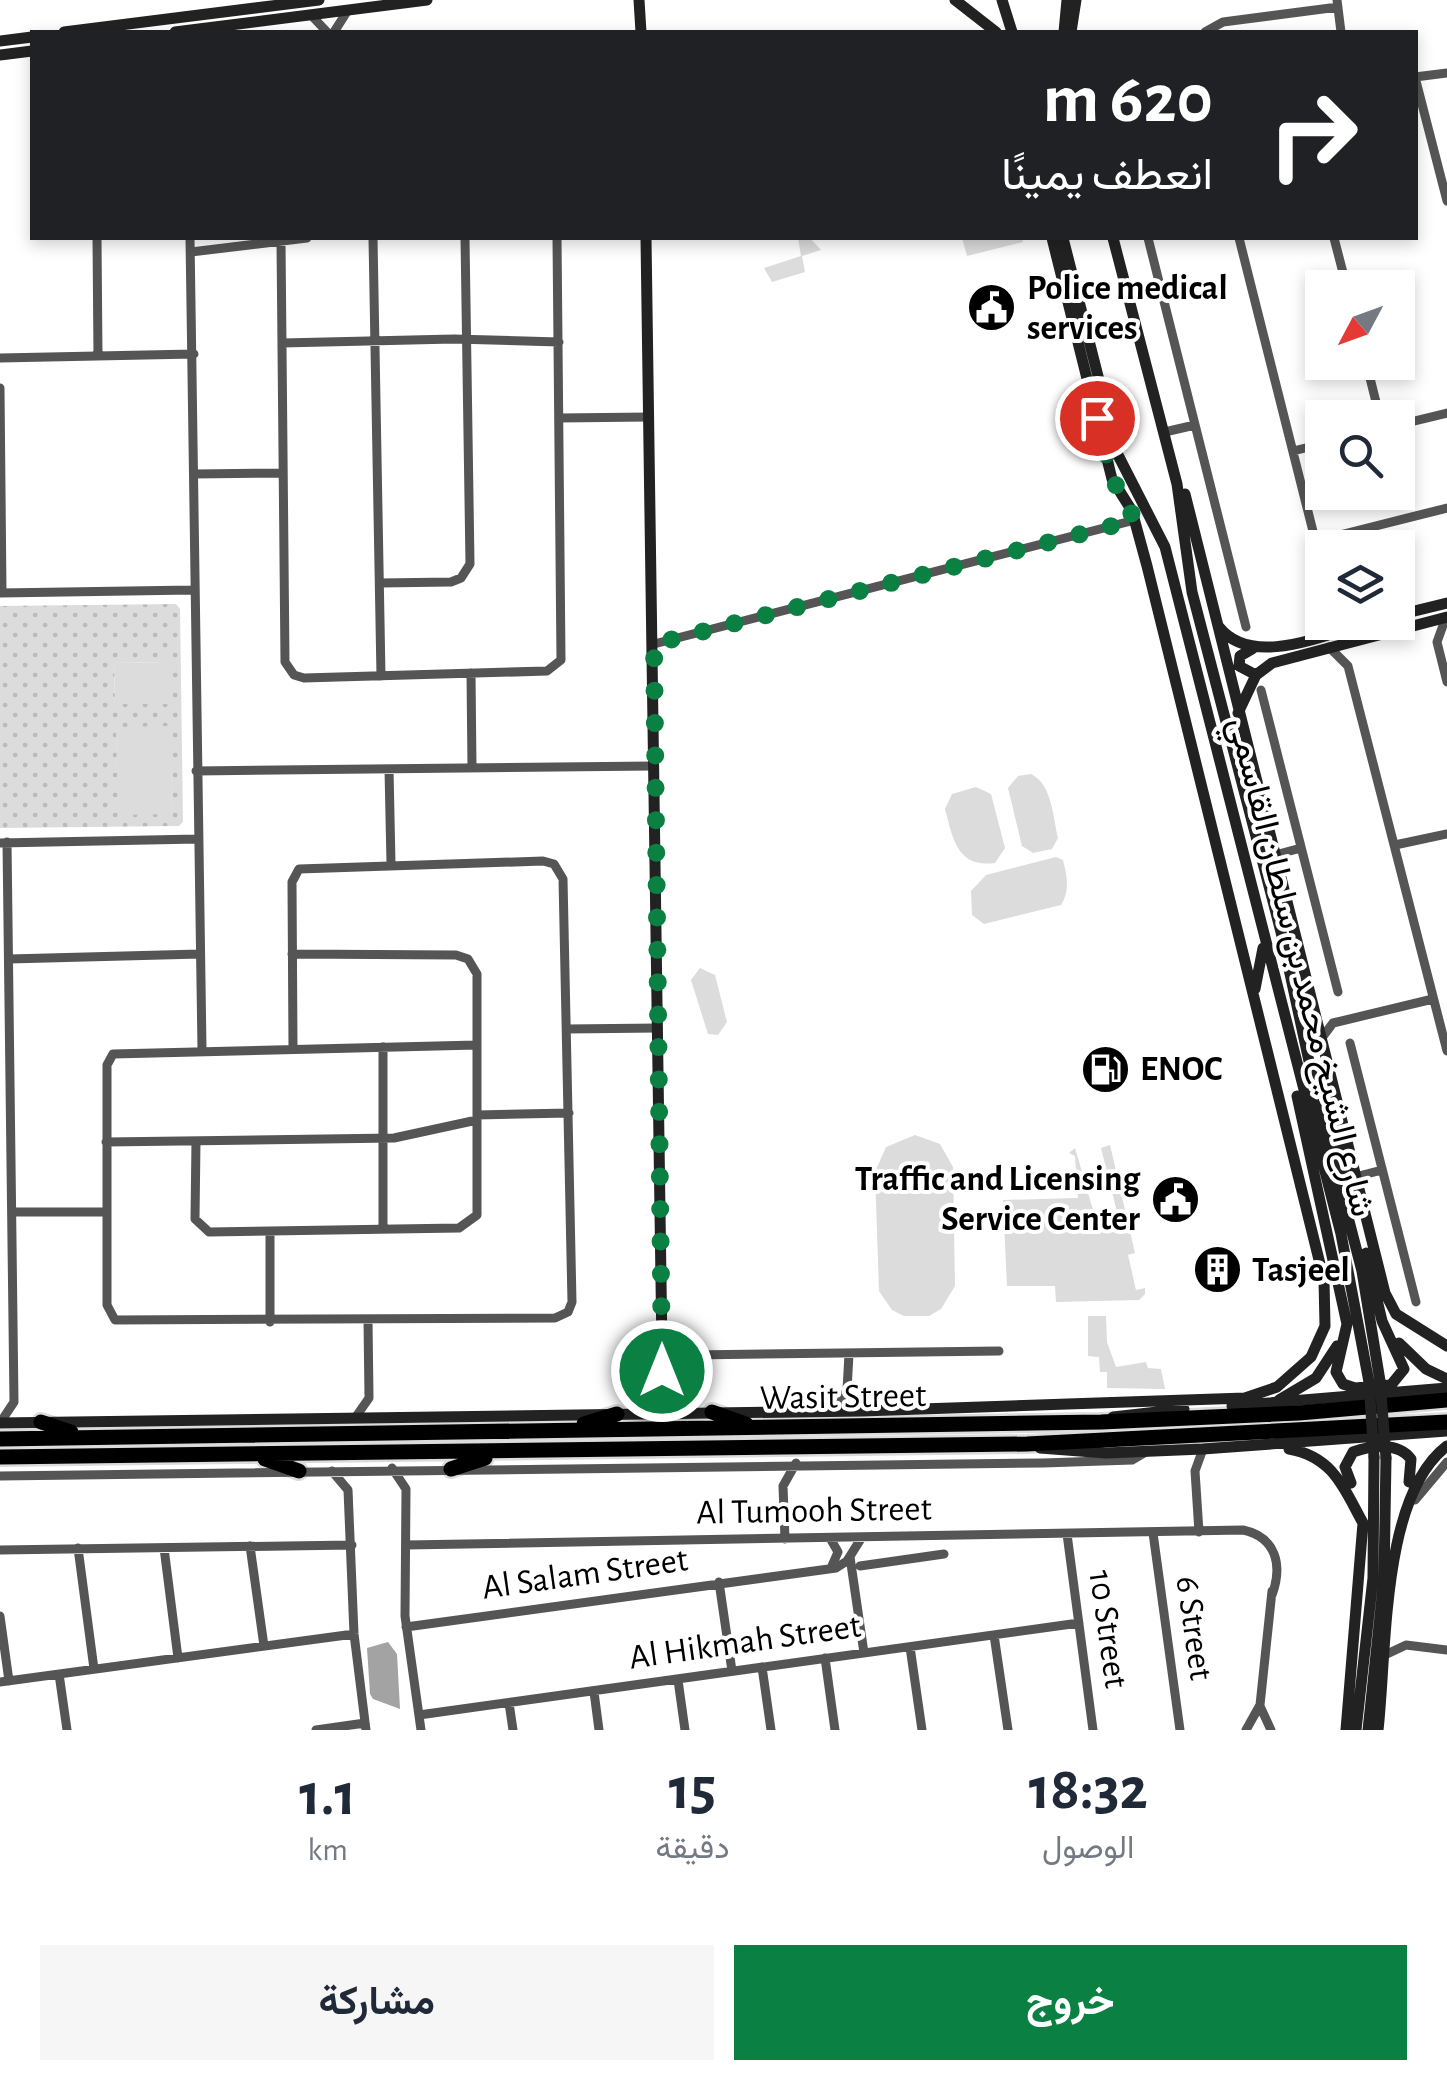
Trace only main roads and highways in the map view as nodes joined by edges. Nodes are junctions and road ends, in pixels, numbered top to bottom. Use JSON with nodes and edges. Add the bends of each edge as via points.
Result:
{"nodes":[{"id":1,"x":1447,"y":1400,"type":"edge"},
{"id":2,"x":712,"y":1412,"type":"road end"},
{"id":3,"x":617,"y":1414,"type":"road end"},
{"id":4,"x":35,"y":1422,"type":"road end"},
{"id":5,"x":1447,"y":1422,"type":"edge"},
{"id":6,"x":760,"y":1428,"type":"junction"},
{"id":7,"x":531,"y":1434,"type":"junction"},
{"id":8,"x":129,"y":1438,"type":"junction"},
{"id":9,"x":0,"y":1439,"type":"edge"},
{"id":10,"x":538,"y":1450,"type":"junction"},
{"id":11,"x":246,"y":1454,"type":"junction"},
{"id":12,"x":0,"y":1458,"type":"edge"},
{"id":13,"x":451,"y":1469,"type":"road end"},
{"id":14,"x":299,"y":1471,"type":"road end"}],
"edges":[{"from":1,"to":6,"type":"highway","name":"Wasit Street","via":[[1299,1414]]},
{"from":2,"to":6,"type":"highway"},
{"from":3,"to":7,"type":"highway","via":[[597,1424],[542,1424]]},
{"from":4,"to":8,"type":"highway"},
{"from":5,"to":10,"type":"highway","name":"Wasit Street","via":[[1027,1444]]},
{"from":6,"to":7,"type":"highway","name":"Wasit Street"},
{"from":7,"to":8,"type":"highway","name":"Wasit Street"},
{"from":8,"to":9,"type":"highway","name":"Wasit Street"},
{"from":10,"to":11,"type":"highway","name":"Wasit Street"},
{"from":10,"to":13,"type":"highway"},
{"from":11,"to":12,"type":"highway","name":"Wasit Street"},
{"from":11,"to":14,"type":"highway"}]}
